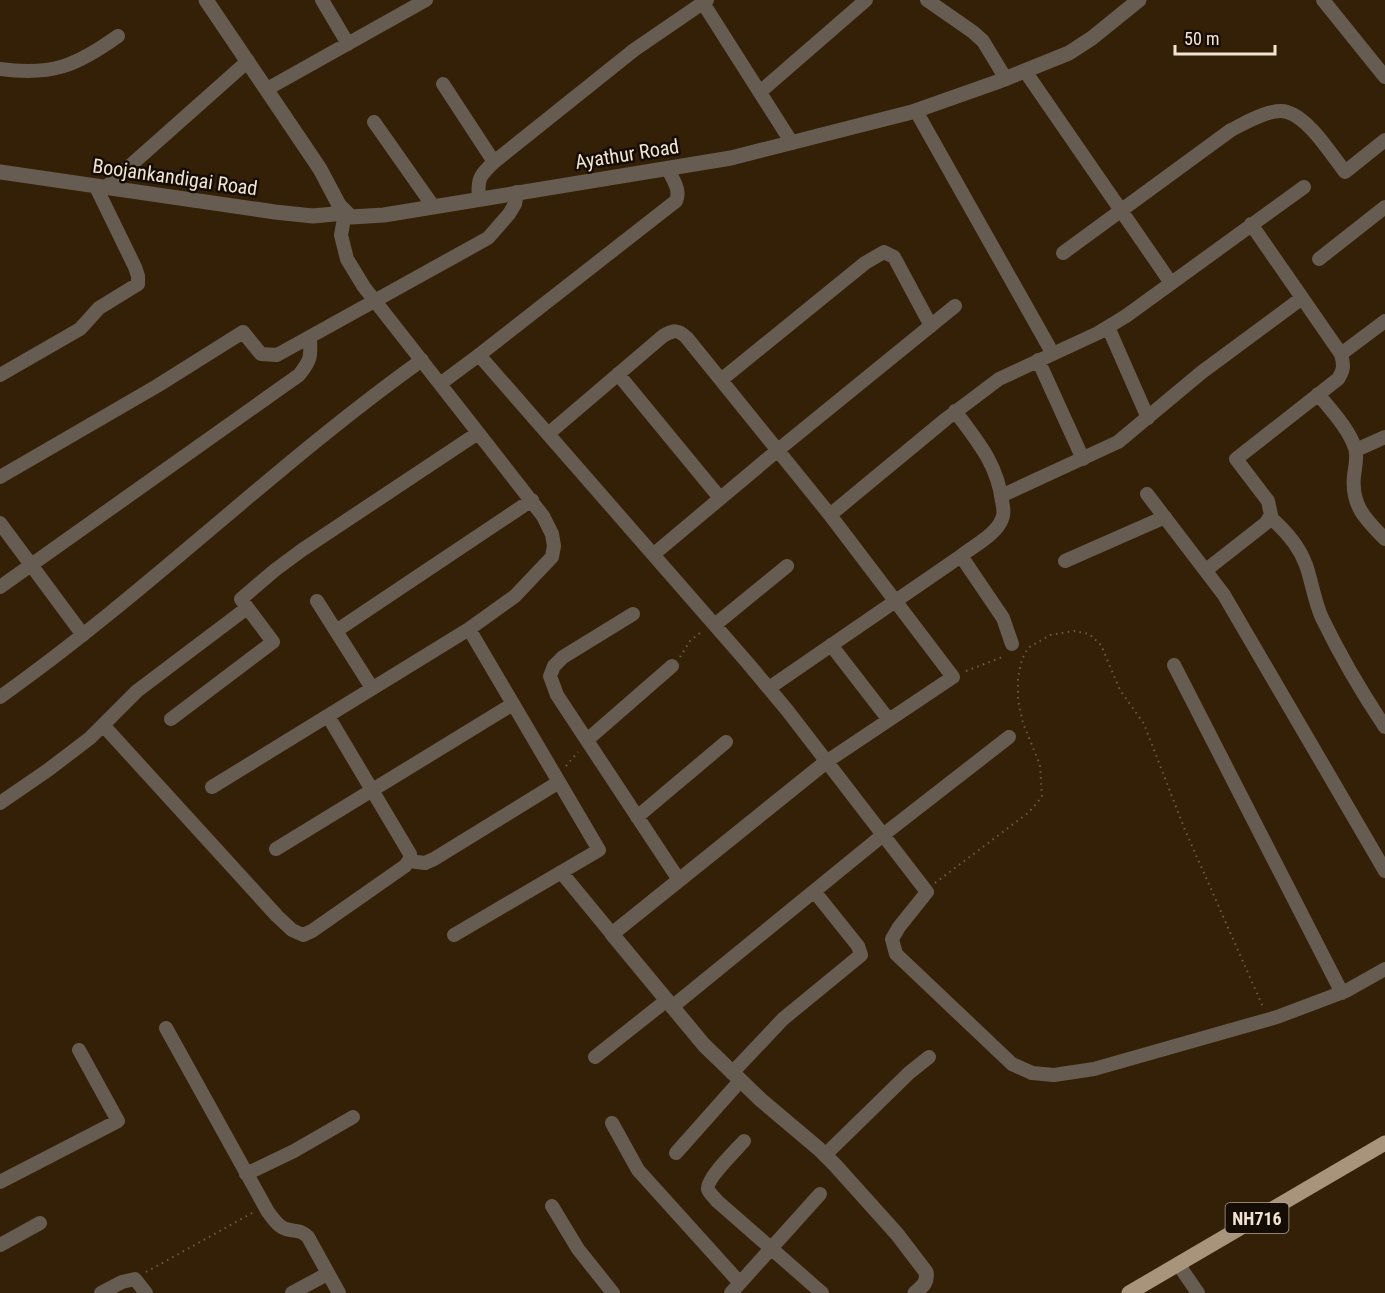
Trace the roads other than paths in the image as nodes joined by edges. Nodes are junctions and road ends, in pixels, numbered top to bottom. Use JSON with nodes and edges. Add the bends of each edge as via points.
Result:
{"nodes":[{"id":1,"x":206,"y":0,"type":"edge"},
{"id":2,"x":322,"y":0,"type":"edge"},
{"id":3,"x":426,"y":0,"type":"edge"},
{"id":4,"x":866,"y":0,"type":"edge"},
{"id":5,"x":927,"y":0,"type":"edge"},
{"id":6,"x":1139,"y":0,"type":"edge"},
{"id":7,"x":1323,"y":0,"type":"edge"},
{"id":8,"x":705,"y":1,"type":"edge"},
{"id":9,"x":118,"y":36,"type":"dead end"},
{"id":10,"x":348,"y":44,"type":"junction"},
{"id":11,"x":248,"y":61,"type":"junction"},
{"id":12,"x":0,"y":69,"type":"edge"},
{"id":13,"x":1025,"y":71,"type":"junction"},
{"id":14,"x":1385,"y":77,"type":"edge"},
{"id":15,"x":1006,"y":79,"type":"junction"},
{"id":16,"x":443,"y":84,"type":"dead end"},
{"id":17,"x":267,"y":89,"type":"junction"},
{"id":18,"x":759,"y":92,"type":"junction"},
{"id":19,"x":916,"y":111,"type":"junction"},
{"id":20,"x":374,"y":123,"type":"dead end"},
{"id":21,"x":1385,"y":140,"type":"edge"},
{"id":22,"x":792,"y":143,"type":"junction"},
{"id":23,"x":494,"y":162,"type":"junction"},
{"id":24,"x":668,"y":169,"type":"junction"},
{"id":25,"x":0,"y":172,"type":"edge"},
{"id":26,"x":101,"y":187,"type":"junction"},
{"id":27,"x":1304,"y":187,"type":"dead end"},
{"id":28,"x":518,"y":192,"type":"junction"},
{"id":29,"x":479,"y":198,"type":"junction"},
{"id":30,"x":433,"y":206,"type":"junction"},
{"id":31,"x":1385,"y":207,"type":"edge"},
{"id":32,"x":1121,"y":211,"type":"junction"},
{"id":33,"x":345,"y":213,"type":"junction"},
{"id":34,"x":1251,"y":224,"type":"junction"},
{"id":35,"x":1063,"y":253,"type":"dead end"},
{"id":36,"x":1319,"y":259,"type":"dead end"},
{"id":37,"x":1171,"y":284,"type":"junction"},
{"id":38,"x":1302,"y":298,"type":"junction"},
{"id":39,"x":375,"y":301,"type":"junction"},
{"id":40,"x":955,"y":306,"type":"dead end"},
{"id":41,"x":1385,"y":321,"type":"edge"},
{"id":42,"x":931,"y":326,"type":"junction"},
{"id":43,"x":1108,"y":327,"type":"junction"},
{"id":44,"x":309,"y":337,"type":"junction"},
{"id":45,"x":1053,"y":354,"type":"junction"},
{"id":46,"x":1341,"y":354,"type":"junction"},
{"id":47,"x":478,"y":355,"type":"junction"},
{"id":48,"x":422,"y":360,"type":"junction"},
{"id":49,"x":1038,"y":360,"type":"junction"},
{"id":50,"x":1,"y":372,"type":"edge"},
{"id":51,"x":618,"y":374,"type":"junction"},
{"id":52,"x":721,"y":380,"type":"junction"},
{"id":53,"x":440,"y":384,"type":"junction"},
{"id":54,"x":1318,"y":394,"type":"junction"},
{"id":55,"x":955,"y":411,"type":"junction"},
{"id":56,"x":1148,"y":418,"type":"junction"},
{"id":57,"x":478,"y":433,"type":"junction"},
{"id":58,"x":548,"y":434,"type":"junction"},
{"id":59,"x":1385,"y":437,"type":"edge"},
{"id":60,"x":778,"y":450,"type":"junction"},
{"id":61,"x":1356,"y":450,"type":"junction"},
{"id":62,"x":1083,"y":459,"type":"junction"},
{"id":63,"x":0,"y":477,"type":"edge"},
{"id":64,"x":1147,"y":494,"type":"dead end"},
{"id":65,"x":1002,"y":496,"type":"junction"},
{"id":66,"x":720,"y":498,"type":"junction"},
{"id":67,"x":532,"y":500,"type":"junction"},
{"id":68,"x":830,"y":515,"type":"junction"},
{"id":69,"x":1166,"y":517,"type":"junction"},
{"id":70,"x":1269,"y":517,"type":"junction"},
{"id":71,"x":0,"y":523,"type":"edge"},
{"id":72,"x":1385,"y":539,"type":"edge"},
{"id":73,"x":654,"y":554,"type":"junction"},
{"id":74,"x":961,"y":556,"type":"junction"},
{"id":75,"x":1065,"y":561,"type":"dead end"},
{"id":76,"x":31,"y":565,"type":"junction"},
{"id":77,"x":787,"y":566,"type":"dead end"},
{"id":78,"x":1206,"y":570,"type":"junction"},
{"id":79,"x":0,"y":587,"type":"edge"},
{"id":80,"x":317,"y":601,"type":"dead end"},
{"id":81,"x":895,"y":601,"type":"junction"},
{"id":82,"x":248,"y":608,"type":"junction"},
{"id":83,"x":633,"y":615,"type":"dead end"},
{"id":84,"x":716,"y":624,"type":"junction"},
{"id":85,"x":469,"y":629,"type":"junction"},
{"id":86,"x":336,"y":631,"type":"junction"},
{"id":87,"x":83,"y":635,"type":"junction"},
{"id":88,"x":831,"y":645,"type":"junction"},
{"id":89,"x":1014,"y":650,"type":"road end"},
{"id":90,"x":1174,"y":665,"type":"dead end"},
{"id":91,"x":672,"y":666,"type":"road end"},
{"id":92,"x":372,"y":688,"type":"junction"},
{"id":93,"x":769,"y":688,"type":"junction"},
{"id":94,"x":0,"y":697,"type":"edge"},
{"id":95,"x":513,"y":704,"type":"junction"},
{"id":96,"x":328,"y":716,"type":"junction"},
{"id":97,"x":171,"y":719,"type":"dead end"},
{"id":98,"x":889,"y":720,"type":"junction"},
{"id":99,"x":104,"y":725,"type":"junction"},
{"id":100,"x":1385,"y":727,"type":"edge"},
{"id":101,"x":1009,"y":737,"type":"dead end"},
{"id":102,"x":587,"y":740,"type":"junction"},
{"id":103,"x":726,"y":742,"type":"dead end"},
{"id":104,"x":826,"y":762,"type":"junction"},
{"id":105,"x":556,"y":778,"type":"junction"},
{"id":106,"x":212,"y":787,"type":"dead end"},
{"id":107,"x":372,"y":791,"type":"junction"},
{"id":108,"x":0,"y":803,"type":"edge"},
{"id":109,"x":637,"y":817,"type":"junction"},
{"id":110,"x":883,"y":835,"type":"junction"},
{"id":111,"x":276,"y":849,"type":"dead end"},
{"id":112,"x":409,"y":861,"type":"junction"},
{"id":113,"x":1385,"y":871,"type":"edge"},
{"id":114,"x":561,"y":872,"type":"junction"},
{"id":115,"x":679,"y":880,"type":"junction"},
{"id":116,"x":814,"y":891,"type":"junction"},
{"id":117,"x":612,"y":934,"type":"junction"},
{"id":118,"x":454,"y":935,"type":"dead end"},
{"id":119,"x":1385,"y":969,"type":"edge"},
{"id":120,"x":1342,"y":993,"type":"junction"},
{"id":121,"x":669,"y":1004,"type":"junction"},
{"id":122,"x":166,"y":1028,"type":"dead end"},
{"id":123,"x":79,"y":1050,"type":"dead end"},
{"id":124,"x":595,"y":1057,"type":"dead end"},
{"id":125,"x":929,"y":1057,"type":"dead end"},
{"id":126,"x":736,"y":1077,"type":"junction"},
{"id":127,"x":353,"y":1117,"type":"dead end"},
{"id":128,"x":612,"y":1123,"type":"dead end"},
{"id":129,"x":744,"y":1141,"type":"dead end"},
{"id":130,"x":1385,"y":1143,"type":"edge"},
{"id":131,"x":676,"y":1153,"type":"dead end"},
{"id":132,"x":825,"y":1155,"type":"junction"},
{"id":133,"x":246,"y":1174,"type":"junction"},
{"id":134,"x":0,"y":1182,"type":"edge"},
{"id":135,"x":820,"y":1194,"type":"dead end"},
{"id":136,"x":552,"y":1206,"type":"dead end"},
{"id":137,"x":40,"y":1223,"type":"dead end"},
{"id":138,"x":0,"y":1245,"type":"edge"},
{"id":139,"x":771,"y":1248,"type":"junction"},
{"id":140,"x":1178,"y":1264,"type":"junction"},
{"id":141,"x":327,"y":1274,"type":"junction"},
{"id":142,"x":736,"y":1288,"type":"edge"},
{"id":143,"x":101,"y":1293,"type":"edge"},
{"id":144,"x":146,"y":1293,"type":"edge"},
{"id":145,"x":292,"y":1293,"type":"edge"},
{"id":146,"x":339,"y":1293,"type":"edge"},
{"id":147,"x":613,"y":1293,"type":"edge"},
{"id":148,"x":822,"y":1293,"type":"edge"},
{"id":149,"x":915,"y":1293,"type":"edge"},
{"id":150,"x":1129,"y":1293,"type":"edge"},
{"id":151,"x":1198,"y":1293,"type":"edge"}],
"edges":[{"from":1,"to":11,"type":"street"},
{"from":2,"to":10,"type":"street"},
{"from":3,"to":10,"type":"street"},
{"from":4,"to":18,"type":"street"},
{"from":5,"to":15,"type":"street","via":[[974,32]]},
{"from":6,"to":13,"type":"street","name":"Ayathur Road","via":[[1069,53]]},
{"from":7,"to":14,"type":"street"},
{"from":8,"to":18,"type":"street"},
{"from":8,"to":23,"type":"street","via":[[634,50]]},
{"from":9,"to":12,"type":"street","via":[[90,56],[52,70]]},
{"from":10,"to":17,"type":"street"},
{"from":11,"to":17,"type":"street"},
{"from":11,"to":26,"type":"street"},
{"from":13,"to":15,"type":"street","name":"Ayathur Road"},
{"from":13,"to":32,"type":"street"},
{"from":15,"to":19,"type":"street","name":"Ayathur Road"},
{"from":16,"to":23,"type":"street"},
{"from":17,"to":33,"type":"street"},
{"from":18,"to":22,"type":"street"},
{"from":19,"to":22,"type":"street","name":"Ayathur Road"},
{"from":19,"to":45,"type":"street"},
{"from":20,"to":30,"type":"street"},
{"from":21,"to":32,"type":"street","via":[[1345,172],[1302,119],[1286,111],[1270,113],[1231,130]]},
{"from":22,"to":24,"type":"street","name":"Ayathur Road"},
{"from":23,"to":29,"type":"street","via":[[479,180]]},
{"from":24,"to":28,"type":"street","name":"Ayathur Road"},
{"from":24,"to":47,"type":"street","via":[[678,190],[676,201]]},
{"from":25,"to":26,"type":"street","name":"Boojankandigai Road"},
{"from":26,"to":33,"type":"street","name":"Boojankandigai Road","via":[[284,213]]},
{"from":26,"to":50,"type":"street","via":[[135,267],[138,284],[99,308],[80,329]]},
{"from":27,"to":34,"type":"street"},
{"from":28,"to":29,"type":"street","name":"Ayathur Road"},
{"from":28,"to":39,"type":"street","via":[[509,214],[488,238]]},
{"from":29,"to":30,"type":"street","name":"Ayathur Road"},
{"from":30,"to":33,"type":"street","name":"Ayathur Road","via":[[384,215],[351,217]]},
{"from":31,"to":36,"type":"street"},
{"from":32,"to":35,"type":"street"},
{"from":32,"to":37,"type":"street"},
{"from":33,"to":39,"type":"street","via":[[343,246],[355,273]]},
{"from":34,"to":37,"type":"street"},
{"from":34,"to":38,"type":"street"},
{"from":37,"to":43,"type":"street"},
{"from":38,"to":46,"type":"street"},
{"from":38,"to":56,"type":"street","via":[[1202,372]]},
{"from":39,"to":44,"type":"street"},
{"from":39,"to":48,"type":"street"},
{"from":40,"to":42,"type":"street"},
{"from":41,"to":46,"type":"street"},
{"from":42,"to":52,"type":"street","via":[[894,257],[884,252],[865,263]]},
{"from":42,"to":60,"type":"street"},
{"from":43,"to":45,"type":"street"},
{"from":43,"to":56,"type":"street"},
{"from":44,"to":63,"type":"street","via":[[269,356],[261,354],[243,332]]},
{"from":44,"to":76,"type":"street","via":[[309,363],[298,375]]},
{"from":45,"to":49,"type":"street"},
{"from":46,"to":54,"type":"street","via":[[1343,372]]},
{"from":47,"to":53,"type":"street"},
{"from":47,"to":58,"type":"street"},
{"from":48,"to":53,"type":"street"},
{"from":48,"to":87,"type":"street","via":[[320,437]]},
{"from":49,"to":55,"type":"street","via":[[999,380]]},
{"from":49,"to":62,"type":"street"},
{"from":51,"to":52,"type":"street","via":[[673,330],[687,338]]},
{"from":51,"to":58,"type":"street"},
{"from":51,"to":66,"type":"street"},
{"from":52,"to":60,"type":"street"},
{"from":53,"to":57,"type":"street"},
{"from":54,"to":61,"type":"street"},
{"from":54,"to":70,"type":"street","via":[[1236,459],[1268,501]]},
{"from":55,"to":65,"type":"street","via":[[991,460]]},
{"from":55,"to":68,"type":"street"},
{"from":56,"to":62,"type":"street","via":[[1118,442]]},
{"from":57,"to":67,"type":"street"},
{"from":57,"to":82,"type":"street","via":[[275,570],[241,599]]},
{"from":58,"to":73,"type":"street"},
{"from":59,"to":61,"type":"street"},
{"from":60,"to":66,"type":"street"},
{"from":60,"to":68,"type":"street"},
{"from":61,"to":72,"type":"street","via":[[1355,502]]},
{"from":62,"to":65,"type":"street"},
{"from":64,"to":69,"type":"street"},
{"from":65,"to":74,"type":"street","via":[[1004,512],[998,526]]},
{"from":66,"to":73,"type":"street"},
{"from":67,"to":85,"type":"street","via":[[552,534],[552,556],[514,596]]},
{"from":67,"to":86,"type":"street"},
{"from":68,"to":81,"type":"street"},
{"from":69,"to":75,"type":"street"},
{"from":69,"to":78,"type":"street"},
{"from":70,"to":78,"type":"street"},
{"from":70,"to":100,"type":"street","via":[[1288,535],[1306,565],[1322,617]]},
{"from":71,"to":76,"type":"street"},
{"from":73,"to":84,"type":"street"},
{"from":74,"to":81,"type":"street"},
{"from":74,"to":89,"type":"street","via":[[1003,618]]},
{"from":76,"to":79,"type":"street"},
{"from":76,"to":87,"type":"street"},
{"from":77,"to":84,"type":"street"},
{"from":78,"to":113,"type":"street","via":[[1246,631]]},
{"from":80,"to":86,"type":"street"},
{"from":81,"to":88,"type":"street"},
{"from":81,"to":98,"type":"street","via":[[953,677]]},
{"from":82,"to":97,"type":"street","via":[[273,642]]},
{"from":82,"to":99,"type":"street","via":[[137,691]]},
{"from":83,"to":102,"type":"street","via":[[563,657],[550,676],[557,695]]},
{"from":84,"to":93,"type":"street"},
{"from":85,"to":92,"type":"street"},
{"from":85,"to":95,"type":"street"},
{"from":86,"to":92,"type":"street"},
{"from":87,"to":94,"type":"street"},
{"from":88,"to":93,"type":"street"},
{"from":88,"to":98,"type":"street"},
{"from":90,"to":120,"type":"street"},
{"from":91,"to":102,"type":"street"},
{"from":92,"to":96,"type":"street"},
{"from":93,"to":104,"type":"street"},
{"from":95,"to":105,"type":"street"},
{"from":95,"to":107,"type":"street"},
{"from":96,"to":106,"type":"street"},
{"from":96,"to":107,"type":"street"},
{"from":98,"to":104,"type":"street"},
{"from":99,"to":108,"type":"street"},
{"from":99,"to":112,"type":"street","via":[[277,916],[303,935]]},
{"from":101,"to":110,"type":"street"},
{"from":102,"to":109,"type":"street"},
{"from":103,"to":109,"type":"street"},
{"from":104,"to":110,"type":"street"},
{"from":104,"to":115,"type":"street"},
{"from":105,"to":112,"type":"street","via":[[434,859],[425,863]]},
{"from":105,"to":114,"type":"street","via":[[599,850]]},
{"from":107,"to":111,"type":"street"},
{"from":107,"to":112,"type":"street","via":[[410,854]]},
{"from":109,"to":115,"type":"street"},
{"from":110,"to":116,"type":"street"},
{"from":110,"to":120,"type":"street","via":[[927,892],[892,939],[896,954],[996,1050],[1012,1064],[1032,1073],[1054,1075],[1094,1069],[1268,1019]]},
{"from":114,"to":117,"type":"street"},
{"from":114,"to":118,"type":"street"},
{"from":115,"to":117,"type":"street"},
{"from":116,"to":121,"type":"street"},
{"from":116,"to":126,"type":"street","via":[[861,955],[783,1019]]},
{"from":117,"to":121,"type":"street"},
{"from":119,"to":120,"type":"street"},
{"from":121,"to":124,"type":"street"},
{"from":121,"to":126,"type":"street"},
{"from":122,"to":133,"type":"street"},
{"from":123,"to":134,"type":"street","via":[[118,1121]]},
{"from":125,"to":132,"type":"street"},
{"from":126,"to":131,"type":"street"},
{"from":126,"to":132,"type":"street"},
{"from":127,"to":133,"type":"street"},
{"from":128,"to":142,"type":"street","via":[[638,1170]]},
{"from":129,"to":139,"type":"street","via":[[713,1176],[708,1189]]},
{"from":130,"to":140,"type":"main road","number":"NH716"},
{"from":132,"to":149,"type":"street","via":[[920,1263],[927,1278]]},
{"from":133,"to":141,"type":"street","via":[[278,1225],[308,1237]]},
{"from":135,"to":139,"type":"street"},
{"from":136,"to":147,"type":"street"},
{"from":137,"to":138,"type":"street"},
{"from":139,"to":142,"type":"street"},
{"from":139,"to":148,"type":"street"},
{"from":140,"to":150,"type":"main road","number":"NH716"},
{"from":140,"to":151,"type":"street"},
{"from":141,"to":145,"type":"street"},
{"from":141,"to":146,"type":"street"},
{"from":143,"to":144,"type":"street","via":[[135,1279]]}]}
